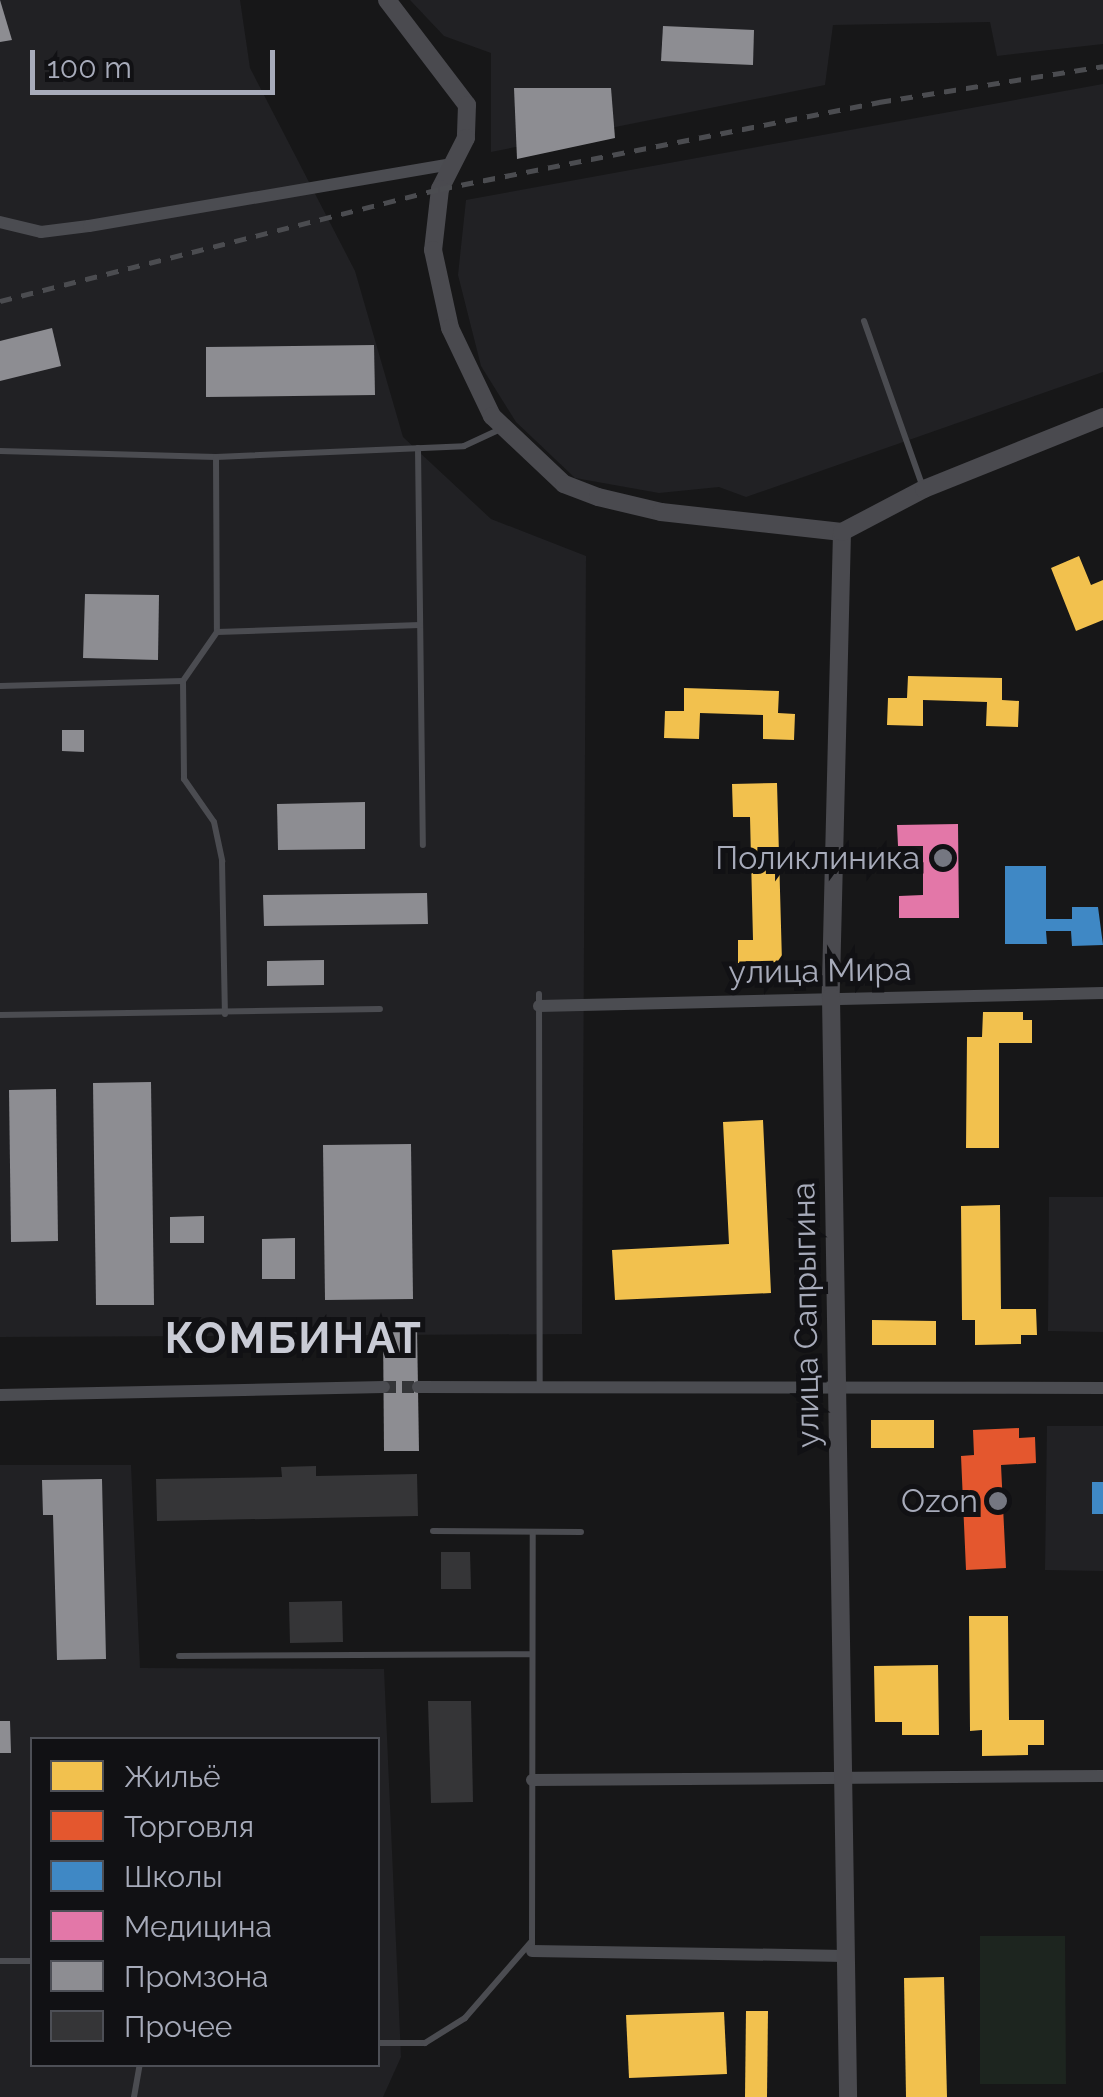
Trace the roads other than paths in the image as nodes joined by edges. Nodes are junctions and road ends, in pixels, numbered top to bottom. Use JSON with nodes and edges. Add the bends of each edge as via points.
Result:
{"nodes":[{"id":1,"x":386,"y":0,"type":"edge"},
{"id":2,"x":451,"y":164,"type":"junction"},
{"id":3,"x":0,"y":222,"type":"edge"},
{"id":4,"x":864,"y":320,"type":"dead end"},
{"id":5,"x":1103,"y":417,"type":"edge"},
{"id":6,"x":502,"y":428,"type":"junction"},
{"id":7,"x":418,"y":448,"type":"junction"},
{"id":8,"x":0,"y":452,"type":"edge"},
{"id":9,"x":216,"y":457,"type":"junction"},
{"id":10,"x":924,"y":489,"type":"junction"},
{"id":11,"x":842,"y":532,"type":"junction"},
{"id":12,"x":420,"y":625,"type":"junction"},
{"id":13,"x":216,"y":632,"type":"junction"},
{"id":14,"x":183,"y":681,"type":"junction"},
{"id":15,"x":0,"y":686,"type":"edge"},
{"id":16,"x":423,"y":846,"type":"dead end"},
{"id":17,"x":1103,"y":992,"type":"edge"},
{"id":18,"x":831,"y":998,"type":"junction"},
{"id":19,"x":539,"y":1000,"type":"joint"},
{"id":20,"x":380,"y":1009,"type":"dead end"},
{"id":21,"x":0,"y":1014,"type":"edge"},
{"id":22,"x":225,"y":1014,"type":"junction"},
{"id":23,"x":384,"y":1387,"type":"tunnel mouth"},
{"id":24,"x":418,"y":1387,"type":"tunnel mouth"},
{"id":25,"x":540,"y":1387,"type":"junction"},
{"id":26,"x":837,"y":1388,"type":"junction"},
{"id":27,"x":1103,"y":1388,"type":"edge"},
{"id":28,"x":0,"y":1394,"type":"edge"},
{"id":29,"x":433,"y":1531,"type":"dead end"},
{"id":30,"x":532,"y":1532,"type":"junction"},
{"id":31,"x":581,"y":1532,"type":"dead end"},
{"id":32,"x":532,"y":1654,"type":"junction"},
{"id":33,"x":179,"y":1656,"type":"dead end"},
{"id":34,"x":1103,"y":1776,"type":"edge"},
{"id":35,"x":842,"y":1778,"type":"junction"},
{"id":36,"x":532,"y":1780,"type":"junction"},
{"id":37,"x":532,"y":1946,"type":"junction"},
{"id":38,"x":845,"y":1956,"type":"junction"},
{"id":39,"x":30,"y":1960,"type":"edge"},
{"id":40,"x":0,"y":1961,"type":"edge"},
{"id":41,"x":380,"y":2043,"type":"edge"},
{"id":42,"x":139,"y":2067,"type":"edge"},
{"id":43,"x":134,"y":2097,"type":"edge"},
{"id":44,"x":848,"y":2097,"type":"edge"}],
"edges":[{"from":1,"to":2,"type":"street","via":[[468,105],[466,138]]},
{"from":2,"to":3,"type":"street","via":[[88,226],[40,232]]},
{"from":2,"to":6,"type":"street","via":[[435,219],[440,292],[468,374]]},
{"from":4,"to":10,"type":"lane"},
{"from":5,"to":10,"type":"street"},
{"from":6,"to":7,"type":"lane","via":[[464,446]]},
{"from":6,"to":11,"type":"street","via":[[564,484],[598,497],[660,512]]},
{"from":7,"to":9,"type":"lane"},
{"from":7,"to":12,"type":"lane"},
{"from":8,"to":9,"type":"lane"},
{"from":9,"to":13,"type":"lane"},
{"from":10,"to":11,"type":"street"},
{"from":11,"to":18,"type":"street","name":"улица Сапрыгина"},
{"from":12,"to":13,"type":"lane"},
{"from":12,"to":16,"type":"lane"},
{"from":13,"to":14,"type":"lane"},
{"from":14,"to":15,"type":"lane"},
{"from":14,"to":22,"type":"lane","via":[[184,779],[214,822],[222,861]]},
{"from":17,"to":18,"type":"street","name":"улица Мира"},
{"from":18,"to":19,"type":"street","name":"улица Мира"},
{"from":18,"to":26,"type":"street","name":"улица Сапрыгина"},
{"from":19,"to":25,"type":"lane"},
{"from":20,"to":22,"type":"lane"},
{"from":21,"to":22,"type":"lane"},
{"from":23,"to":28,"type":"street"},
{"from":24,"to":25,"type":"street"},
{"from":25,"to":26,"type":"street"},
{"from":26,"to":27,"type":"street"},
{"from":26,"to":35,"type":"street","name":"улица Сапрыгина"},
{"from":29,"to":30,"type":"lane"},
{"from":30,"to":31,"type":"lane"},
{"from":30,"to":32,"type":"lane"},
{"from":32,"to":33,"type":"lane"},
{"from":32,"to":36,"type":"lane"},
{"from":34,"to":35,"type":"street"},
{"from":35,"to":36,"type":"street"},
{"from":35,"to":38,"type":"street","name":"улица Сапрыгина"},
{"from":36,"to":37,"type":"lane"},
{"from":37,"to":38,"type":"street"},
{"from":37,"to":41,"type":"lane","via":[[465,2018],[426,2044]]},
{"from":38,"to":44,"type":"street","name":"улица Сапрыгина"},
{"from":39,"to":40,"type":"lane"},
{"from":42,"to":43,"type":"lane"}]}
